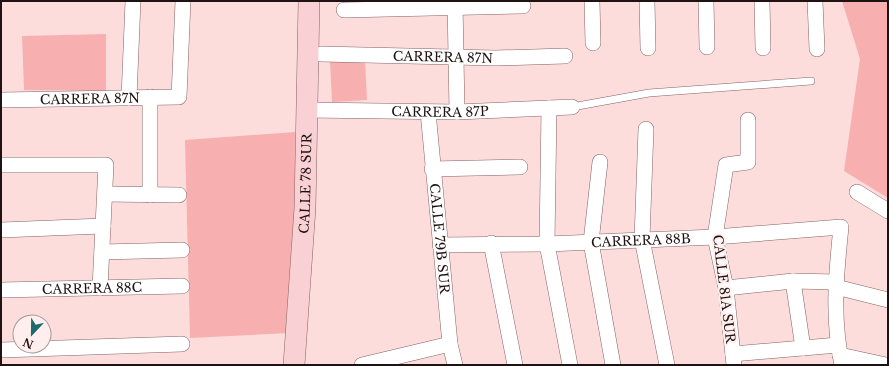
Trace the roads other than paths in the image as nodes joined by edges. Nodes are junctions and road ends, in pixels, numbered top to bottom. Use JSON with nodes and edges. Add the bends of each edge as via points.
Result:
{"nodes":[{"id":1,"x":133,"y":1,"type":"edge"},
{"id":2,"x":183,"y":1,"type":"edge"},
{"id":3,"x":309,"y":1,"type":"edge"},
{"id":4,"x":592,"y":1,"type":"edge"},
{"id":5,"x":647,"y":1,"type":"edge"},
{"id":6,"x":706,"y":1,"type":"edge"},
{"id":7,"x":762,"y":1,"type":"edge"},
{"id":8,"x":816,"y":1,"type":"edge"},
{"id":9,"x":455,"y":4,"type":"edge"},
{"id":10,"x":523,"y":6,"type":"dead end"},
{"id":11,"x":344,"y":10,"type":"dead end"},
{"id":12,"x":593,"y":43,"type":"dead end"},
{"id":13,"x":707,"y":47,"type":"dead end"},
{"id":14,"x":648,"y":48,"type":"dead end"},
{"id":15,"x":763,"y":48,"type":"dead end"},
{"id":16,"x":817,"y":49,"type":"dead end"},
{"id":17,"x":321,"y":54,"type":"dead end"},
{"id":18,"x":565,"y":56,"type":"dead end"},
{"id":19,"x":456,"y":57,"type":"junction"},
{"id":20,"x":811,"y":81,"type":"dead end"},
{"id":21,"x":150,"y":97,"type":"junction"},
{"id":22,"x":129,"y":98,"type":"junction"},
{"id":23,"x":1,"y":100,"type":"edge"},
{"id":24,"x":572,"y":107,"type":"joint"},
{"id":25,"x":549,"y":108,"type":"junction"},
{"id":26,"x":307,"y":110,"type":"junction"},
{"id":27,"x":428,"y":112,"type":"junction"},
{"id":28,"x":457,"y":112,"type":"junction"},
{"id":29,"x":748,"y":120,"type":"dead end"},
{"id":30,"x":646,"y":129,"type":"dead end"},
{"id":31,"x":600,"y":162,"type":"dead end"},
{"id":32,"x":1,"y":165,"type":"edge"},
{"id":33,"x":520,"y":167,"type":"dead end"},
{"id":34,"x":432,"y":169,"type":"junction"},
{"id":35,"x":857,"y":192,"type":"dead end"},
{"id":36,"x":105,"y":194,"type":"junction"},
{"id":37,"x":150,"y":195,"type":"junction"},
{"id":38,"x":179,"y":195,"type":"dead end"},
{"id":39,"x":888,"y":211,"type":"edge"},
{"id":40,"x":103,"y":226,"type":"junction"},
{"id":41,"x":1,"y":230,"type":"edge"},
{"id":42,"x":715,"y":237,"type":"junction"},
{"id":43,"x":642,"y":239,"type":"junction"},
{"id":44,"x":592,"y":242,"type":"junction"},
{"id":45,"x":491,"y":244,"type":"junction"},
{"id":46,"x":546,"y":244,"type":"junction"},
{"id":47,"x":440,"y":245,"type":"junction"},
{"id":48,"x":182,"y":250,"type":"dead end"},
{"id":49,"x":102,"y":252,"type":"junction"},
{"id":50,"x":793,"y":281,"type":"junction"},
{"id":51,"x":836,"y":285,"type":"junction"},
{"id":52,"x":182,"y":286,"type":"dead end"},
{"id":53,"x":100,"y":288,"type":"junction"},
{"id":54,"x":726,"y":288,"type":"junction"},
{"id":55,"x":1,"y":290,"type":"edge"},
{"id":56,"x":888,"y":300,"type":"edge"},
{"id":57,"x":182,"y":344,"type":"dead end"},
{"id":58,"x":450,"y":344,"type":"junction"},
{"id":59,"x":803,"y":348,"type":"junction"},
{"id":60,"x":1,"y":350,"type":"edge"},
{"id":61,"x":840,"y":355,"type":"edge"},
{"id":62,"x":733,"y":359,"type":"edge"},
{"id":63,"x":377,"y":363,"type":"edge"},
{"id":64,"x":294,"y":365,"type":"edge"},
{"id":65,"x":362,"y":365,"type":"edge"},
{"id":66,"x":455,"y":365,"type":"edge"},
{"id":67,"x":516,"y":365,"type":"edge"},
{"id":68,"x":570,"y":365,"type":"edge"},
{"id":69,"x":613,"y":365,"type":"edge"},
{"id":70,"x":667,"y":365,"type":"edge"},
{"id":71,"x":886,"y":365,"type":"edge"}],
"edges":[{"from":1,"to":22,"type":"street"},
{"from":2,"to":21,"type":"street","name":"CARRERA 87N","via":[[179,97]]},
{"from":3,"to":26,"type":"street","name":"CALLE 78 SUR"},
{"from":4,"to":12,"type":"street"},
{"from":5,"to":14,"type":"street"},
{"from":6,"to":13,"type":"street"},
{"from":7,"to":15,"type":"street"},
{"from":8,"to":16,"type":"street"},
{"from":9,"to":10,"type":"street"},
{"from":9,"to":11,"type":"street"},
{"from":9,"to":19,"type":"street"},
{"from":17,"to":19,"type":"street","name":"CARRERA 87N"},
{"from":18,"to":19,"type":"street","name":"CARRERA 87N"},
{"from":19,"to":28,"type":"street"},
{"from":20,"to":24,"type":"lane","via":[[649,93]]},
{"from":21,"to":22,"type":"street","name":"CARRERA 87N"},
{"from":21,"to":37,"type":"street"},
{"from":22,"to":23,"type":"street","name":"CARRERA 87N"},
{"from":24,"to":25,"type":"street","name":"CARRERA 87P"},
{"from":25,"to":28,"type":"street","name":"CARRERA 87P"},
{"from":25,"to":46,"type":"street"},
{"from":26,"to":27,"type":"street","name":"CARRERA 87P"},
{"from":26,"to":64,"type":"street","name":"CALLE 78 SUR","via":[[305,208]]},
{"from":27,"to":28,"type":"street","name":"CARRERA 87P"},
{"from":27,"to":34,"type":"street","name":"CALLE 79B SUR"},
{"from":29,"to":42,"type":"street","name":"CALLE 81A SUR","via":[[748,162],[726,165]]},
{"from":30,"to":43,"type":"street"},
{"from":31,"to":44,"type":"street"},
{"from":32,"to":36,"type":"street","via":[[106,165]]},
{"from":33,"to":34,"type":"street"},
{"from":34,"to":47,"type":"street","name":"CALLE 79B SUR"},
{"from":35,"to":39,"type":"street"},
{"from":36,"to":37,"type":"street"},
{"from":36,"to":40,"type":"street"},
{"from":37,"to":38,"type":"street"},
{"from":40,"to":41,"type":"street"},
{"from":40,"to":49,"type":"street"},
{"from":42,"to":43,"type":"street","name":"CARRERA 88B"},
{"from":42,"to":51,"type":"street","name":"CARRERA 88B","via":[[841,227]]},
{"from":42,"to":54,"type":"street","name":"CALLE 81A SUR"},
{"from":43,"to":44,"type":"street","name":"CARRERA 88B"},
{"from":43,"to":70,"type":"street"},
{"from":44,"to":46,"type":"street","name":"CARRERA 88B"},
{"from":44,"to":69,"type":"street"},
{"from":45,"to":46,"type":"street","name":"CARRERA 88B"},
{"from":45,"to":47,"type":"street","name":"CARRERA 88B"},
{"from":45,"to":67,"type":"street"},
{"from":46,"to":68,"type":"street"},
{"from":47,"to":58,"type":"street","name":"CALLE 79B SUR"},
{"from":48,"to":49,"type":"street"},
{"from":49,"to":53,"type":"street"},
{"from":50,"to":51,"type":"street"},
{"from":50,"to":54,"type":"street"},
{"from":50,"to":59,"type":"street"},
{"from":51,"to":56,"type":"street"},
{"from":51,"to":61,"type":"street","via":[[835,327]]},
{"from":52,"to":53,"type":"street","name":"CARRERA 88C"},
{"from":53,"to":55,"type":"street","name":"CARRERA 88C"},
{"from":54,"to":62,"type":"street","name":"CALLE 81A SUR"},
{"from":57,"to":60,"type":"street"},
{"from":58,"to":63,"type":"street"},
{"from":58,"to":66,"type":"street","name":"CALLE 79B SUR"},
{"from":59,"to":61,"type":"street"},
{"from":59,"to":62,"type":"street"},
{"from":61,"to":71,"type":"street"},
{"from":63,"to":65,"type":"street"}]}
